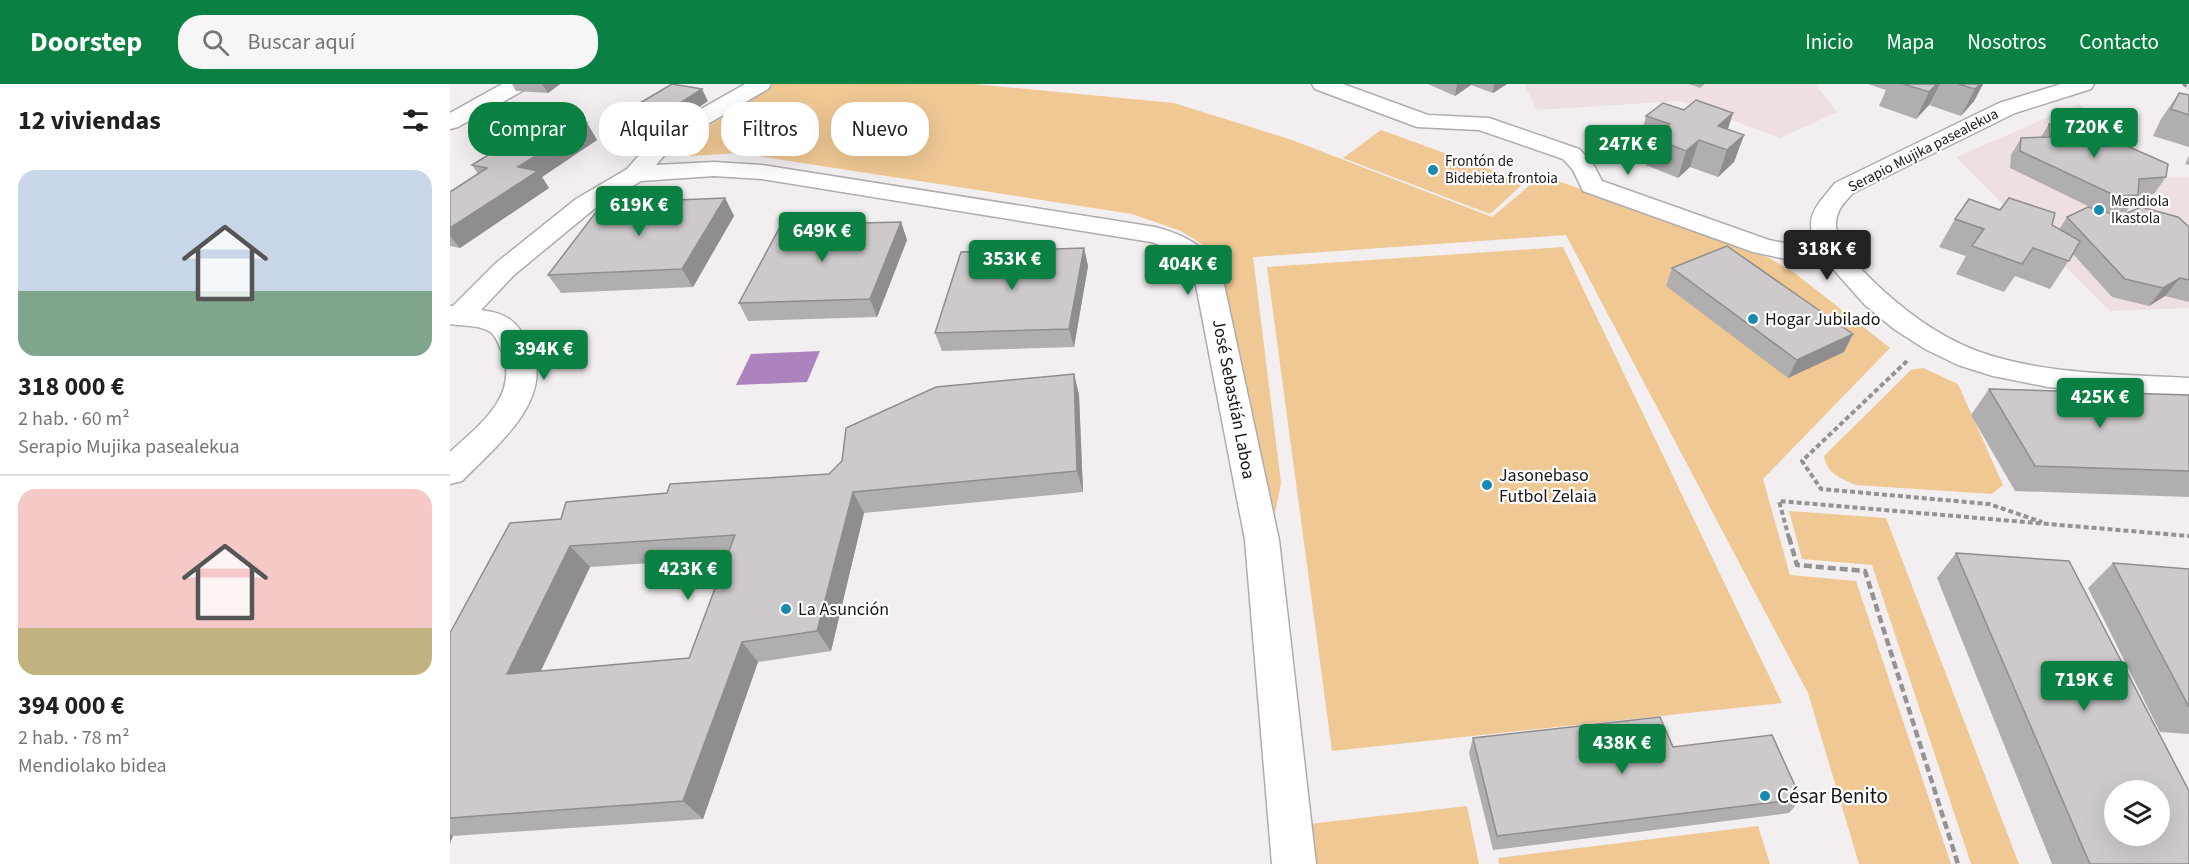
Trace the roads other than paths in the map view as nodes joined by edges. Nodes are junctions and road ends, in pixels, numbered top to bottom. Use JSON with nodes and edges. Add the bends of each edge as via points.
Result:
{"nodes":[{"id":1,"x":518,"y":84,"type":"edge"},
{"id":2,"x":760,"y":84,"type":"edge"},
{"id":3,"x":1323,"y":84,"type":"edge"},
{"id":4,"x":2083,"y":84,"type":"edge"},
{"id":5,"x":450,"y":122,"type":"edge"},
{"id":6,"x":635,"y":174,"type":"junction"},
{"id":7,"x":1841,"y":263,"type":"junction"},
{"id":8,"x":455,"y":315,"type":"edge"},
{"id":9,"x":2189,"y":388,"type":"edge"},
{"id":10,"x":450,"y":472,"type":"edge"},
{"id":11,"x":1294,"y":864,"type":"edge"}],
"edges":[{"from":1,"to":5,"type":"street"},
{"from":2,"to":6,"type":"street","via":[[667,138]]},
{"from":3,"to":7,"type":"street","via":[[1425,122],[1481,123],[1571,154],[1584,167],[1592,186],[1762,246]]},
{"from":4,"to":7,"type":"street","name":"Serapio Mujika pasealekua","via":[[2007,108],[1844,188],[1826,211],[1823,234]]},
{"from":6,"to":8,"type":"street","via":[[585,204]]},
{"from":6,"to":11,"type":"street","name":"José Sebastián Laboa","via":[[698,168],[762,172],[1155,235],[1196,254],[1208,275],[1262,540]]},
{"from":7,"to":9,"type":"street","name":"Serapio Mujika pasealekua","via":[[1890,311],[1968,358],[2030,373]]},
{"from":8,"to":10,"type":"street","via":[[494,321],[507,330],[522,363],[520,389],[503,420]]}]}
